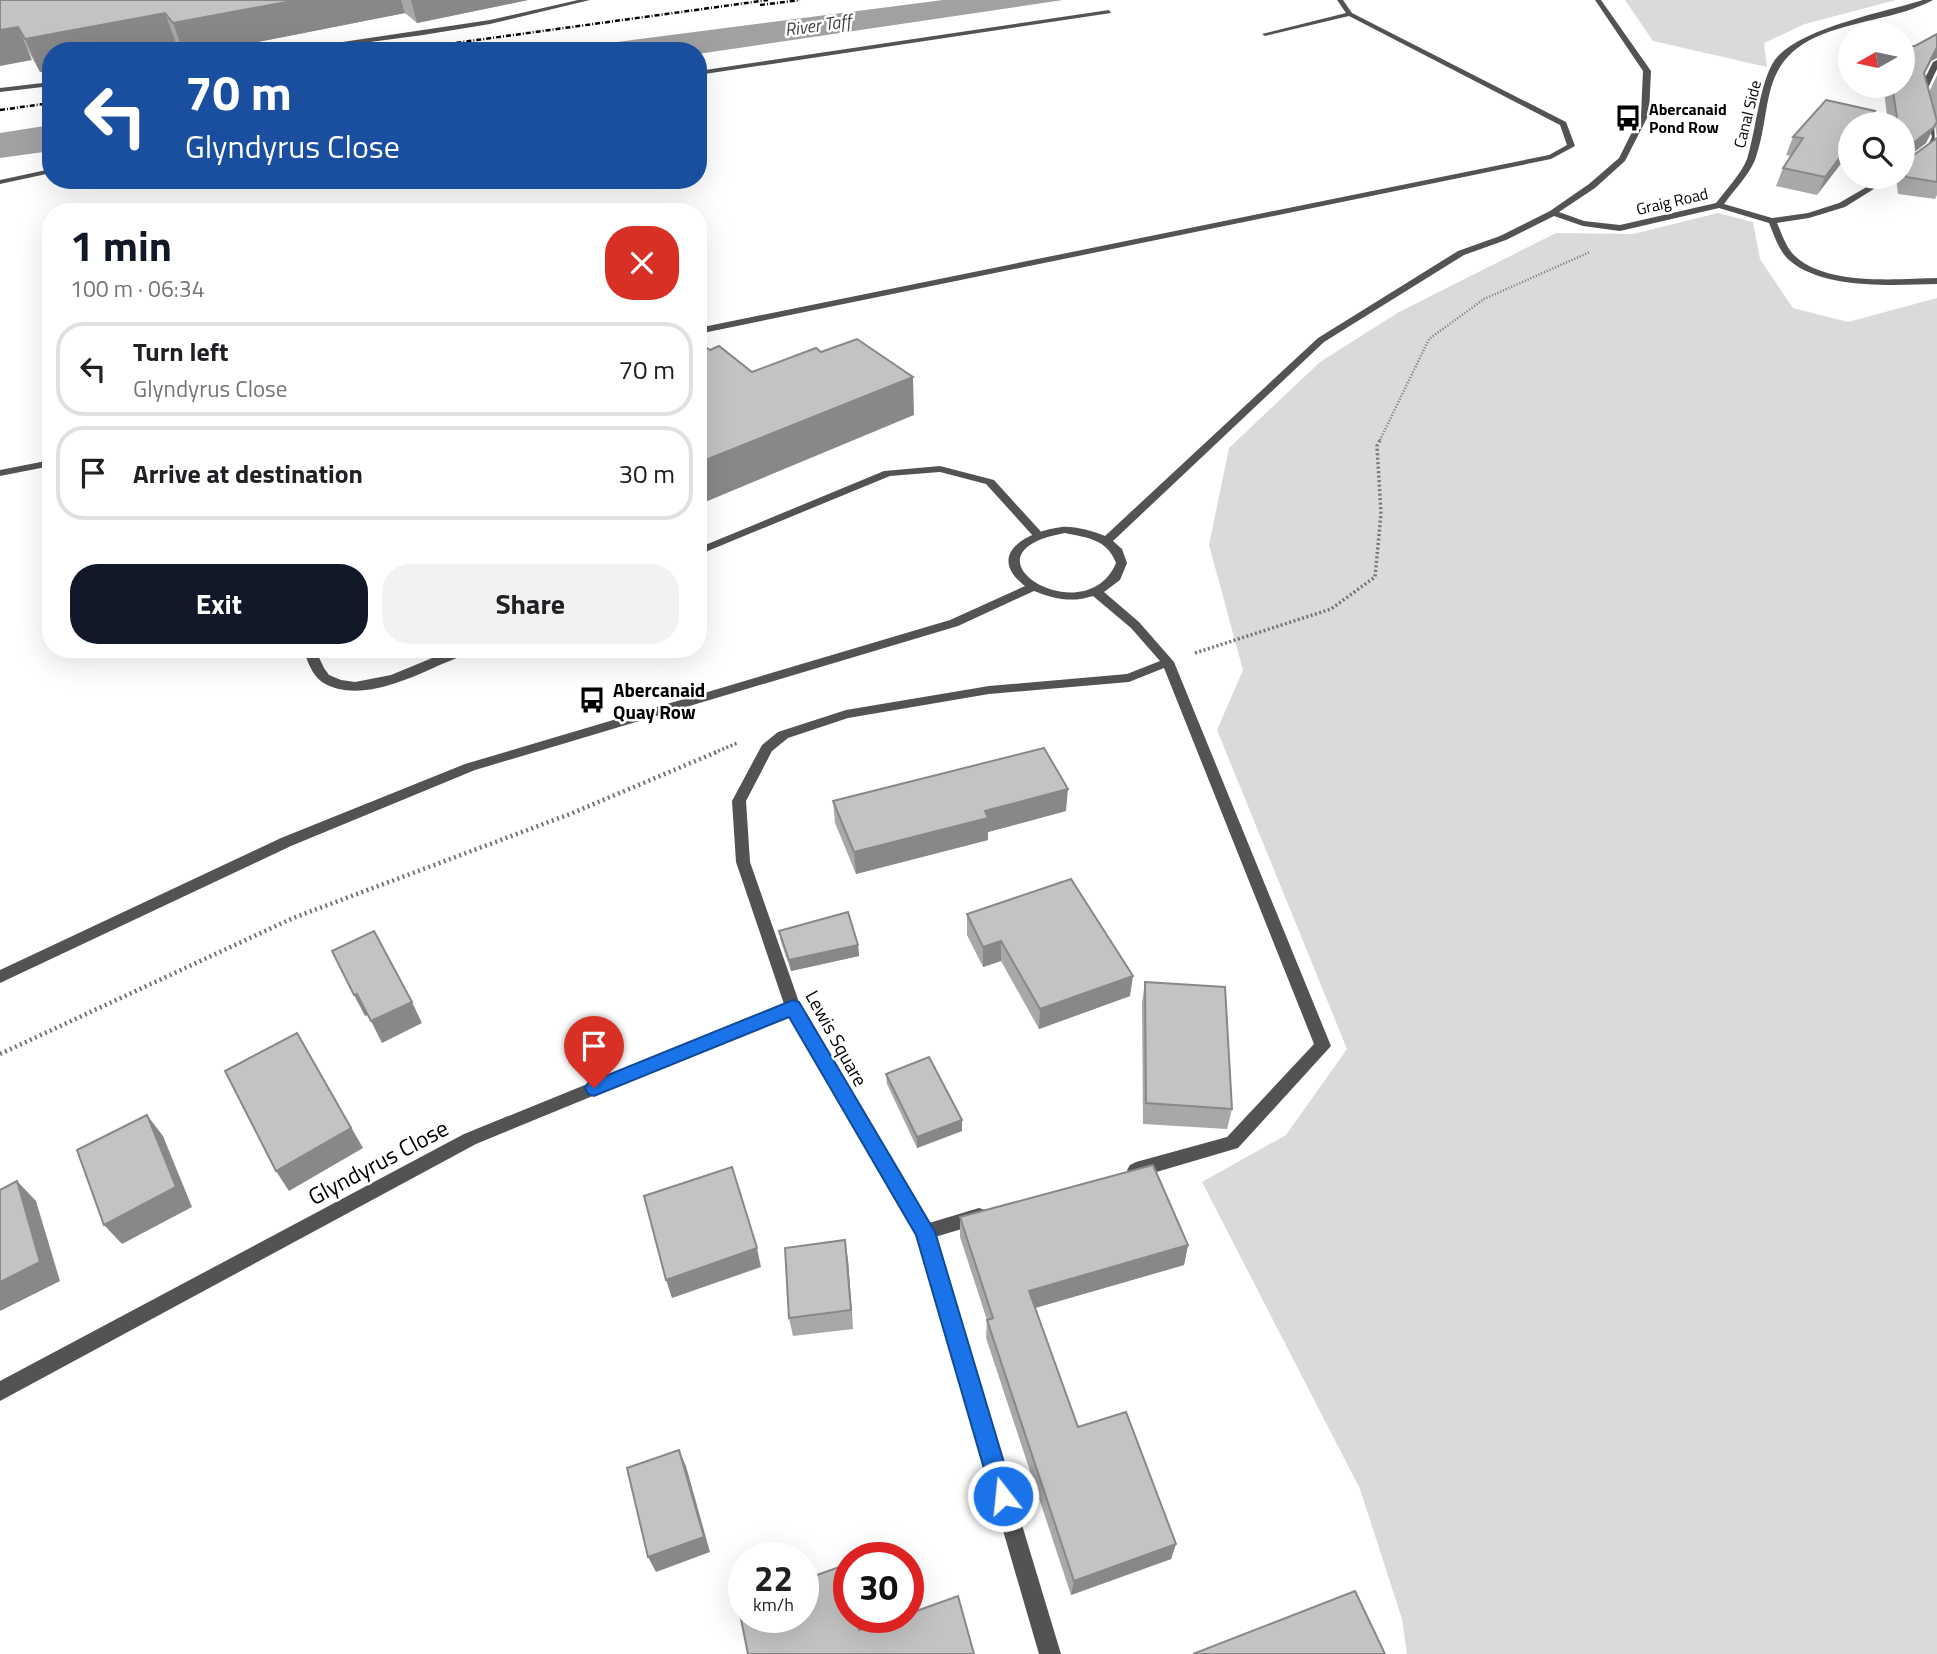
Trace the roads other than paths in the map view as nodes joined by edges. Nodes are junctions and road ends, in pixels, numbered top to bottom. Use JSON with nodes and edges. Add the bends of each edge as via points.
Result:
{"nodes":[{"id":1,"x":587,"y":0,"type":"edge"},
{"id":2,"x":1340,"y":0,"type":"edge"},
{"id":3,"x":1598,"y":0,"type":"edge"},
{"id":4,"x":1930,"y":0,"type":"edge"},
{"id":5,"x":1109,"y":12,"type":"dead end"},
{"id":6,"x":1350,"y":14,"type":"junction"},
{"id":7,"x":1265,"y":34,"type":"dead end"},
{"id":8,"x":354,"y":42,"type":"edge"},
{"id":9,"x":1937,"y":62,"type":"edge"},
{"id":10,"x":707,"y":72,"type":"edge"},
{"id":11,"x":42,"y":85,"type":"edge"},
{"id":12,"x":0,"y":90,"type":"edge"},
{"id":13,"x":1915,"y":159,"type":"edge"},
{"id":14,"x":42,"y":173,"type":"edge"},
{"id":15,"x":0,"y":181,"type":"edge"},
{"id":16,"x":1869,"y":189,"type":"edge"},
{"id":17,"x":1718,"y":205,"type":"junction"},
{"id":18,"x":1553,"y":213,"type":"junction"},
{"id":19,"x":1772,"y":221,"type":"junction"},
{"id":20,"x":1937,"y":281,"type":"edge"},
{"id":21,"x":707,"y":329,"type":"edge"},
{"id":22,"x":42,"y":465,"type":"edge"},
{"id":23,"x":0,"y":473,"type":"edge"},
{"id":24,"x":1038,"y":535,"type":"junction"},
{"id":25,"x":1106,"y":541,"type":"junction"},
{"id":26,"x":707,"y":548,"type":"edge"},
{"id":27,"x":1033,"y":587,"type":"junction"},
{"id":28,"x":1096,"y":592,"type":"junction"},
{"id":29,"x":313,"y":658,"type":"edge"},
{"id":30,"x":444,"y":658,"type":"edge"},
{"id":31,"x":1168,"y":662,"type":"junction"},
{"id":32,"x":0,"y":977,"type":"edge"},
{"id":33,"x":793,"y":1007,"type":"junction"},
{"id":34,"x":1125,"y":1174,"type":"edge"},
{"id":35,"x":992,"y":1212,"type":"edge"},
{"id":36,"x":925,"y":1232,"type":"junction"},
{"id":37,"x":0,"y":1391,"type":"edge"},
{"id":38,"x":1050,"y":1654,"type":"edge"}],
"edges":[{"from":1,"to":8,"type":"street","via":[[490,22]]},
{"from":2,"to":6,"type":"street"},
{"from":3,"to":18,"type":"street","via":[[1647,71],[1645,114],[1622,159]]},
{"from":4,"to":17,"type":"street","name":"Canal Side","via":[[1814,36],[1780,58],[1767,86],[1750,162]]},
{"from":5,"to":10,"type":"street"},
{"from":6,"to":7,"type":"street"},
{"from":6,"to":21,"type":"street","via":[[1563,124],[1571,146],[1551,157]]},
{"from":9,"to":13,"type":"street","via":[[1923,90],[1937,137]]},
{"from":11,"to":12,"type":"street"},
{"from":14,"to":15,"type":"street"},
{"from":16,"to":19,"type":"street","via":[[1842,205]]},
{"from":17,"to":18,"type":"street","name":"Graig Road","via":[[1620,228]]},
{"from":17,"to":19,"type":"street","name":"Graig Road"},
{"from":18,"to":25,"type":"street","via":[[1461,253],[1321,340]]},
{"from":19,"to":20,"type":"street","via":[[1790,257],[1816,272],[1857,280]]},
{"from":22,"to":23,"type":"street"},
{"from":24,"to":25,"type":"street","via":[[1065,530]]},
{"from":24,"to":26,"type":"street","via":[[990,482],[940,469],[888,473]]},
{"from":24,"to":27,"type":"street","via":[[1017,550],[1014,559],[1021,578]]},
{"from":25,"to":28,"type":"street","via":[[1116,549],[1122,568],[1110,586]]},
{"from":27,"to":28,"type":"street","via":[[1064,596]]},
{"from":27,"to":32,"type":"street","via":[[954,623],[470,767],[286,842]]},
{"from":28,"to":31,"type":"street","via":[[1135,625]]},
{"from":29,"to":30,"type":"street","via":[[325,678],[341,686],[366,685]]},
{"from":31,"to":33,"type":"street","name":"Lewis Square","via":[[1129,678],[989,690],[846,714],[783,735],[767,748],[739,801],[743,862]]},
{"from":31,"to":34,"type":"street","via":[[1323,1046],[1232,1143]]},
{"from":33,"to":36,"type":"street","name":"Lewis Square"},
{"from":33,"to":37,"type":"street","name":"Glyndyrus Close","via":[[470,1139]]},
{"from":35,"to":36,"type":"street"},
{"from":36,"to":38,"type":"street","name":"Lewis Square"}]}
